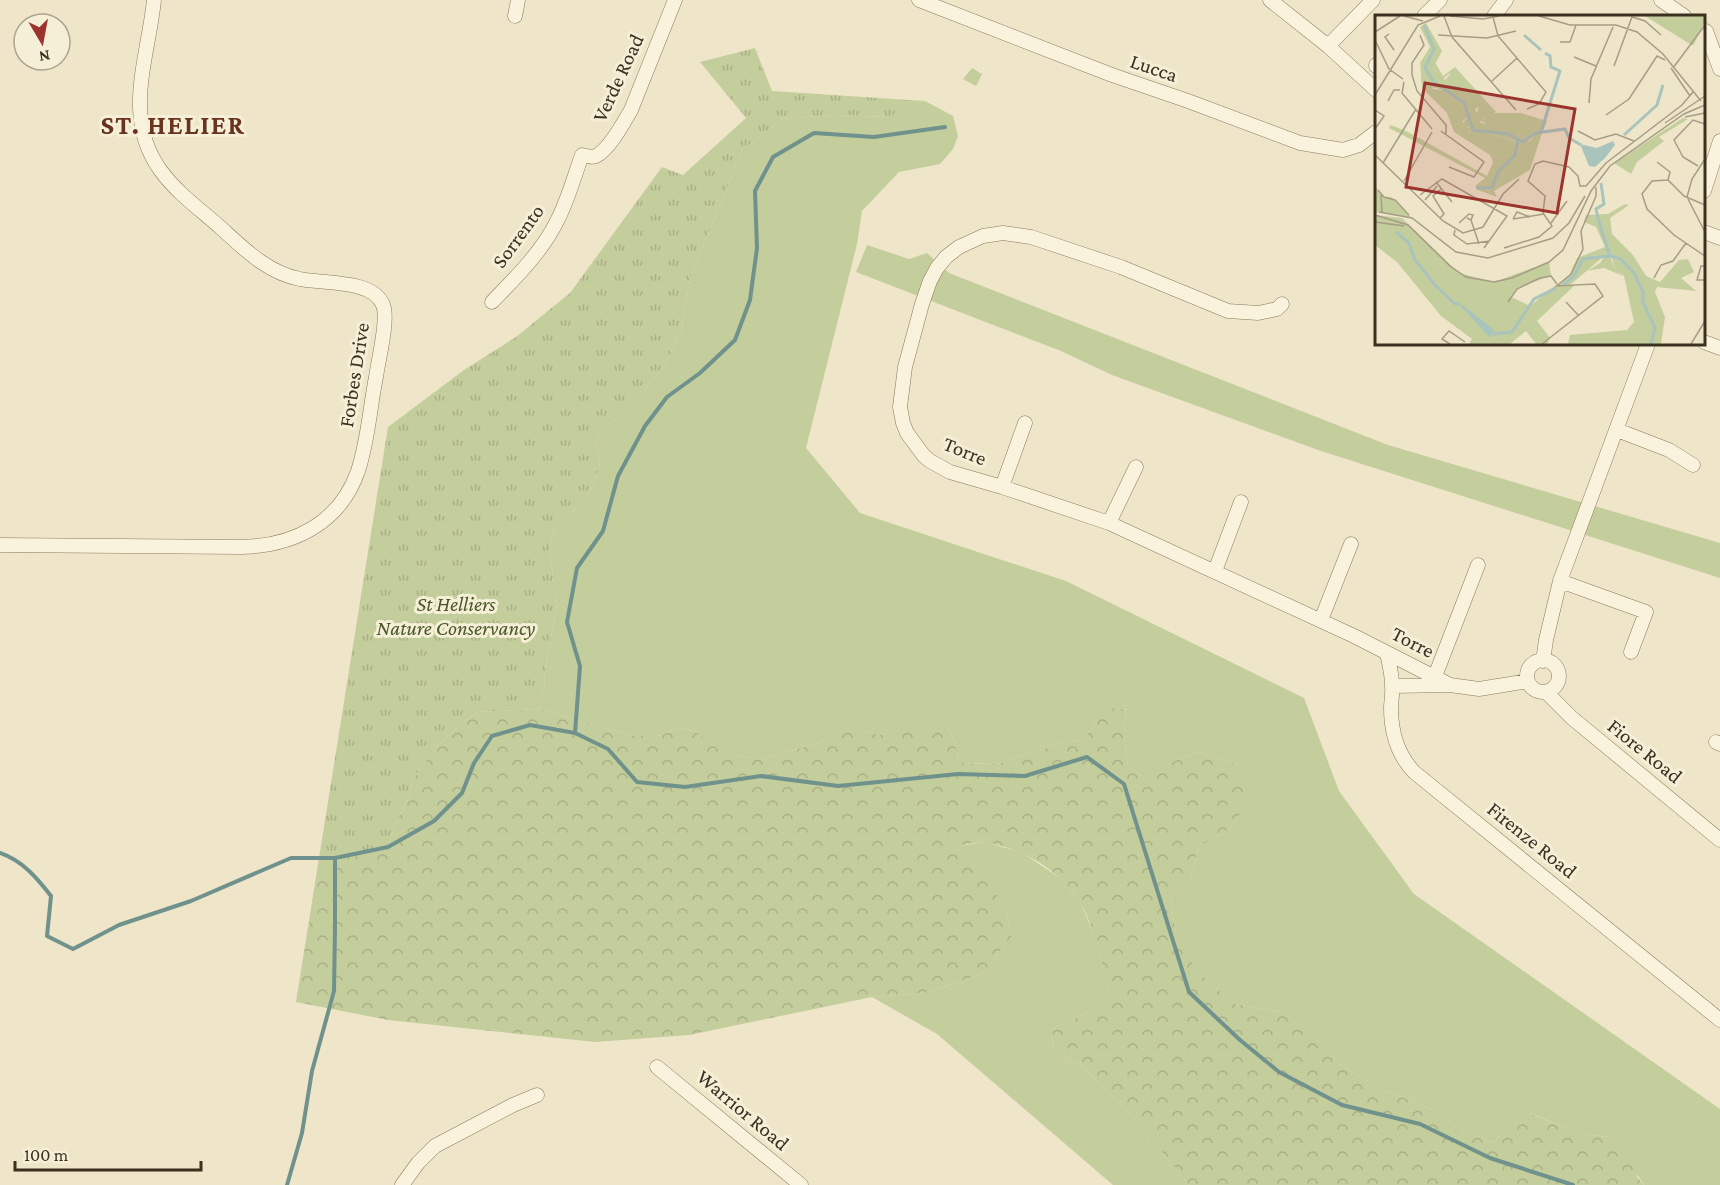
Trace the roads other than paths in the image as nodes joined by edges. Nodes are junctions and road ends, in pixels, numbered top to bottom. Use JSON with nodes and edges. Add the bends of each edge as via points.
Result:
{"nodes":[{"id":1,"x":154,"y":0,"type":"edge"},
{"id":2,"x":519,"y":0,"type":"edge"},
{"id":3,"x":675,"y":0,"type":"edge"},
{"id":4,"x":919,"y":0,"type":"edge"},
{"id":5,"x":1270,"y":0,"type":"edge"},
{"id":6,"x":1373,"y":0,"type":"edge"},
{"id":7,"x":1440,"y":0,"type":"edge"},
{"id":8,"x":1506,"y":0,"type":"edge"},
{"id":9,"x":1661,"y":0,"type":"edge"},
{"id":10,"x":1425,"y":15,"type":"edge"},
{"id":11,"x":1495,"y":15,"type":"edge"},
{"id":12,"x":1683,"y":15,"type":"edge"},
{"id":13,"x":515,"y":16,"type":"dead end"},
{"id":14,"x":1705,"y":30,"type":"edge"},
{"id":15,"x":1720,"y":39,"type":"edge"},
{"id":16,"x":1328,"y":46,"type":"junction"},
{"id":17,"x":1720,"y":69,"type":"edge"},
{"id":18,"x":1375,"y":88,"type":"edge"},
{"id":19,"x":1375,"y":133,"type":"edge"},
{"id":20,"x":1720,"y":141,"type":"edge"},
{"id":21,"x":582,"y":155,"type":"joint"},
{"id":22,"x":1705,"y":188,"type":"edge"},
{"id":23,"x":1705,"y":231,"type":"edge"},
{"id":24,"x":1720,"y":238,"type":"edge"},
{"id":25,"x":492,"y":302,"type":"dead end"},
{"id":26,"x":1282,"y":304,"type":"dead end"},
{"id":27,"x":1705,"y":342,"type":"edge"},
{"id":28,"x":1648,"y":345,"type":"edge"},
{"id":29,"x":1720,"y":348,"type":"edge"},
{"id":30,"x":1025,"y":423,"type":"dead end"},
{"id":31,"x":1617,"y":430,"type":"junction"},
{"id":32,"x":1693,"y":465,"type":"dead end"},
{"id":33,"x":1136,"y":466,"type":"dead end"},
{"id":34,"x":1002,"y":487,"type":"junction"},
{"id":35,"x":1241,"y":502,"type":"dead end"},
{"id":36,"x":1109,"y":523,"type":"junction"},
{"id":37,"x":1351,"y":544,"type":"dead end"},
{"id":38,"x":0,"y":545,"type":"edge"},
{"id":39,"x":1478,"y":565,"type":"dead end"},
{"id":40,"x":1215,"y":571,"type":"junction"},
{"id":41,"x":1560,"y":581,"type":"junction"},
{"id":42,"x":1321,"y":620,"type":"junction"},
{"id":43,"x":1631,"y":652,"type":"dead end"},
{"id":44,"x":1387,"y":653,"type":"junction"},
{"id":45,"x":1543,"y":661,"type":"junction"},
{"id":46,"x":1528,"y":681,"type":"junction"},
{"id":47,"x":1433,"y":682,"type":"junction"},
{"id":48,"x":1392,"y":686,"type":"junction"},
{"id":49,"x":1546,"y":692,"type":"junction"},
{"id":50,"x":1720,"y":840,"type":"edge"},
{"id":51,"x":1720,"y":1020,"type":"edge"},
{"id":52,"x":657,"y":1067,"type":"dead end"},
{"id":53,"x":537,"y":1095,"type":"dead end"},
{"id":54,"x":402,"y":1185,"type":"edge"},
{"id":55,"x":801,"y":1185,"type":"edge"}],
"edges":[{"from":1,"to":38,"type":"street","name":"Forbes Drive","via":[[141,79],[140,118],[151,156],[162,173],[240,245],[271,268],[298,279],[359,287],[371,291],[383,305],[380,353],[358,470],[344,498],[327,517],[305,533],[267,546]]},
{"from":2,"to":13,"type":"street"},
{"from":3,"to":21,"type":"street","name":"Verde Road","via":[[627,116],[599,154]]},
{"from":4,"to":19,"type":"street","name":"Lucca","via":[[1300,143],[1343,150]]},
{"from":5,"to":16,"type":"street"},
{"from":6,"to":16,"type":"street"},
{"from":7,"to":10,"type":"street"},
{"from":8,"to":11,"type":"street"},
{"from":9,"to":12,"type":"street"},
{"from":14,"to":15,"type":"street"},
{"from":14,"to":17,"type":"street"},
{"from":16,"to":18,"type":"street"},
{"from":20,"to":22,"type":"street"},
{"from":21,"to":25,"type":"street","name":"Sorrento","via":[[556,224]]},
{"from":23,"to":24,"type":"street"},
{"from":26,"to":34,"type":"street","name":"Torre","via":[[1258,313],[1228,311],[1121,267],[1031,237],[994,234],[959,247],[936,268],[922,304],[905,368],[900,414],[907,433],[930,461],[950,472]]},
{"from":27,"to":29,"type":"street"},
{"from":28,"to":31,"type":"street"},
{"from":30,"to":34,"type":"street"},
{"from":31,"to":32,"type":"street","via":[[1669,450]]},
{"from":31,"to":41,"type":"street"},
{"from":33,"to":36,"type":"street"},
{"from":34,"to":36,"type":"street","name":"Torre"},
{"from":35,"to":40,"type":"street"},
{"from":36,"to":40,"type":"street","name":"Torre"},
{"from":37,"to":42,"type":"street"},
{"from":39,"to":47,"type":"street"},
{"from":40,"to":42,"type":"street","name":"Torre"},
{"from":41,"to":43,"type":"street","via":[[1646,612]]},
{"from":41,"to":45,"type":"street"},
{"from":42,"to":44,"type":"street","name":"Torre"},
{"from":44,"to":47,"type":"street","name":"Torre"},
{"from":44,"to":48,"type":"street","name":"Firenze Road"},
{"from":45,"to":46,"type":"street","via":[[1531,667]]},
{"from":45,"to":49,"type":"street","via":[[1555,666],[1559,678],[1557,685]]},
{"from":46,"to":47,"type":"street","name":"Torre","via":[[1489,688]]},
{"from":46,"to":49,"type":"street","name":"Fiore Road","via":[[1533,688]]},
{"from":47,"to":48,"type":"street","name":"Torre"},
{"from":48,"to":51,"type":"street","name":"Firenze Road","via":[[1396,743],[1414,772]]},
{"from":49,"to":50,"type":"street","name":"Fiore Road","via":[[1587,731]]},
{"from":52,"to":55,"type":"street","name":"Warrior Road"},
{"from":53,"to":54,"type":"street","via":[[435,1146]]}]}
